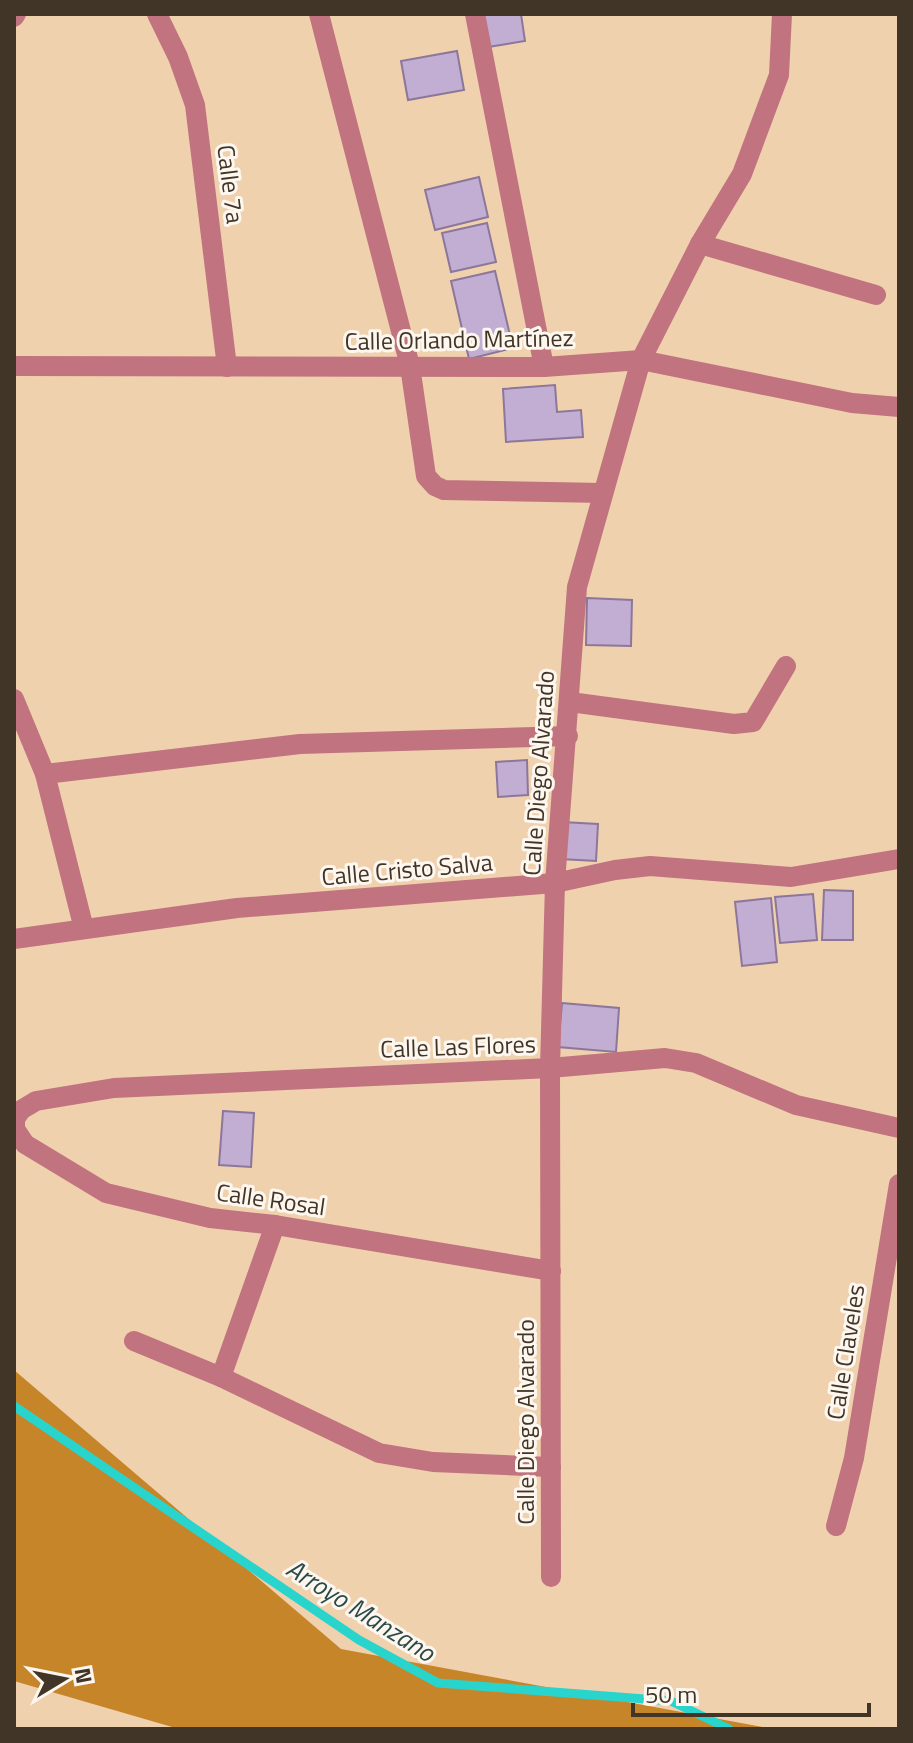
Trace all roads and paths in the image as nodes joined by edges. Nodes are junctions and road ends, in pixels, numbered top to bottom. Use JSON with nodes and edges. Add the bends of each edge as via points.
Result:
{"nodes":[{"id":1,"x":157,"y":14,"type":"edge"},
{"id":2,"x":319,"y":14,"type":"edge"},
{"id":3,"x":475,"y":14,"type":"edge"},
{"id":4,"x":782,"y":14,"type":"edge"},
{"id":5,"x":700,"y":244,"type":"junction"},
{"id":6,"x":876,"y":295,"type":"dead end"},
{"id":7,"x":641,"y":360,"type":"junction"},
{"id":8,"x":14,"y":366,"type":"edge"},
{"id":9,"x":410,"y":366,"type":"junction"},
{"id":10,"x":227,"y":367,"type":"junction"},
{"id":11,"x":544,"y":367,"type":"junction"},
{"id":12,"x":899,"y":407,"type":"edge"},
{"id":13,"x":603,"y":493,"type":"junction"},
{"id":14,"x":786,"y":666,"type":"dead end"},
{"id":15,"x":14,"y":699,"type":"edge"},
{"id":16,"x":570,"y":702,"type":"junction"},
{"id":17,"x":568,"y":736,"type":"junction"},
{"id":18,"x":45,"y":774,"type":"junction"},
{"id":19,"x":899,"y":859,"type":"edge"},
{"id":20,"x":555,"y":883,"type":"junction"},
{"id":21,"x":84,"y":929,"type":"junction"},
{"id":22,"x":14,"y":939,"type":"edge"},
{"id":23,"x":550,"y":1068,"type":"junction"},
{"id":24,"x":15,"y":1119,"type":"edge"},
{"id":25,"x":899,"y":1128,"type":"edge"},
{"id":26,"x":899,"y":1184,"type":"edge"},
{"id":27,"x":275,"y":1225,"type":"junction"},
{"id":28,"x":892,"y":1267,"type":"edge"},
{"id":29,"x":551,"y":1271,"type":"junction"},
{"id":30,"x":134,"y":1341,"type":"dead end"},
{"id":31,"x":221,"y":1377,"type":"junction"},
{"id":32,"x":551,"y":1467,"type":"junction"},
{"id":33,"x":836,"y":1526,"type":"dead end"},
{"id":34,"x":551,"y":1577,"type":"dead end"}],
"edges":[{"from":1,"to":10,"type":"street","name":"Calle 7a","via":[[195,105]]},
{"from":2,"to":9,"type":"street"},
{"from":3,"to":11,"type":"street"},
{"from":4,"to":5,"type":"street","name":"Calle Diego Alvarado","via":[[779,75],[742,174]]},
{"from":5,"to":6,"type":"street"},
{"from":5,"to":7,"type":"street","name":"Calle Diego Alvarado"},
{"from":7,"to":11,"type":"street","name":"Calle Orlando Martínez"},
{"from":7,"to":12,"type":"street","name":"Calle Orlando Martínez","via":[[852,403]]},
{"from":7,"to":13,"type":"street","name":"Calle Diego Alvarado"},
{"from":8,"to":10,"type":"street","name":"Calle Orlando Martínez"},
{"from":9,"to":10,"type":"street","name":"Calle Orlando Martínez"},
{"from":9,"to":11,"type":"street","name":"Calle Orlando Martínez"},
{"from":9,"to":13,"type":"street","via":[[426,476],[435,486]]},
{"from":13,"to":16,"type":"street","name":"Calle Diego Alvarado","via":[[577,587]]},
{"from":14,"to":16,"type":"street","via":[[753,722],[734,724]]},
{"from":15,"to":18,"type":"street"},
{"from":16,"to":17,"type":"street","name":"Calle Diego Alvarado"},
{"from":17,"to":18,"type":"street","via":[[300,744]]},
{"from":17,"to":20,"type":"street","name":"Calle Diego Alvarado"},
{"from":18,"to":21,"type":"street"},
{"from":19,"to":20,"type":"street","name":"Calle Cristo Salva","via":[[791,877],[650,866]]},
{"from":20,"to":21,"type":"street","name":"Calle Cristo Salva","via":[[237,908]]},
{"from":20,"to":23,"type":"street","name":"Calle Diego Alvarado"},
{"from":21,"to":22,"type":"street","name":"Calle Cristo Salva"},
{"from":23,"to":24,"type":"street","name":"Calle Las Flores","via":[[114,1088],[36,1101]]},
{"from":23,"to":25,"type":"street","name":"Calle Las Flores","via":[[665,1058],[696,1063],[796,1105]]},
{"from":23,"to":29,"type":"street","name":"Calle Diego Alvarado"},
{"from":24,"to":27,"type":"street","name":"Calle Rosal","via":[[25,1144],[106,1193],[210,1218]]},
{"from":26,"to":28,"type":"street","name":"Calle Claveles"},
{"from":27,"to":29,"type":"street","name":"Calle Rosal"},
{"from":27,"to":31,"type":"street"},
{"from":28,"to":33,"type":"street","name":"Calle Claveles"},
{"from":29,"to":32,"type":"street","name":"Calle Diego Alvarado"},
{"from":30,"to":31,"type":"street"},
{"from":31,"to":32,"type":"street","via":[[379,1453],[433,1462]]},
{"from":32,"to":34,"type":"street","name":"Calle Diego Alvarado"}]}
